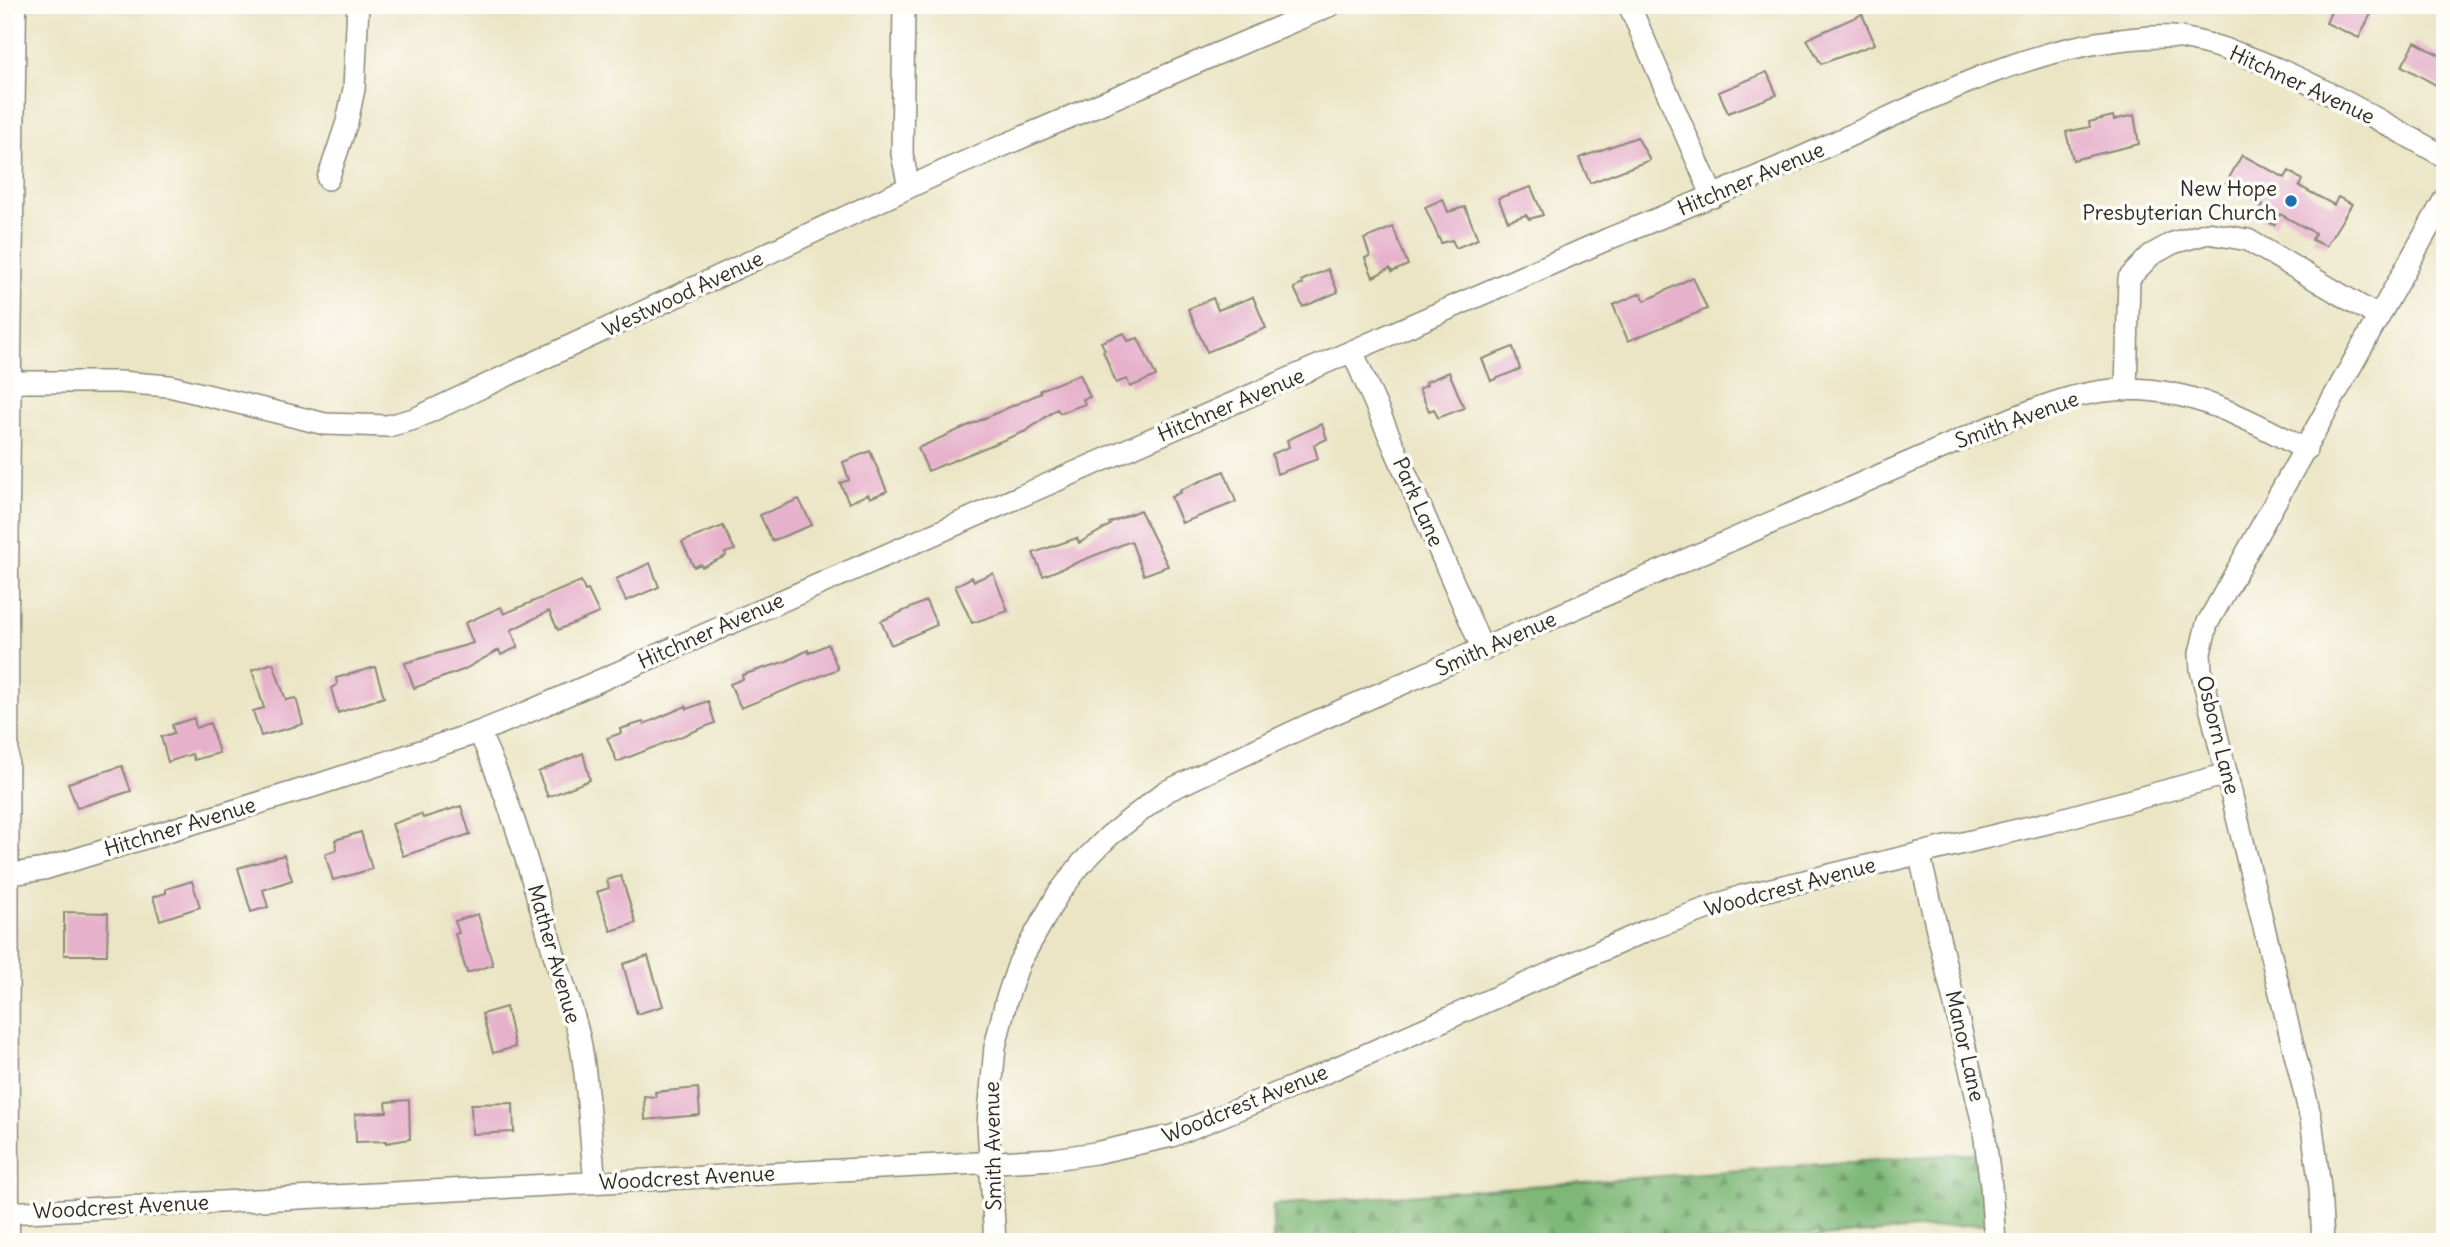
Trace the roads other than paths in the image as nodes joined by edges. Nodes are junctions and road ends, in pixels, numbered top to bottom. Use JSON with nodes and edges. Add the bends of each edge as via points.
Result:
{"nodes":[{"id":1,"x":13,"y":5,"type":"edge"},
{"id":2,"x":358,"y":5,"type":"edge"},
{"id":3,"x":904,"y":5,"type":"edge"},
{"id":4,"x":1331,"y":5,"type":"edge"},
{"id":5,"x":1629,"y":5,"type":"edge"},
{"id":6,"x":2445,"y":157,"type":"edge"},
{"id":7,"x":328,"y":179,"type":"dead end"},
{"id":8,"x":909,"y":187,"type":"junction"},
{"id":9,"x":1713,"y":197,"type":"junction"},
{"id":10,"x":2445,"y":198,"type":"edge"},
{"id":11,"x":2379,"y":317,"type":"junction"},
{"id":12,"x":1353,"y":353,"type":"junction"},
{"id":13,"x":2126,"y":390,"type":"junction"},
{"id":14,"x":6,"y":396,"type":"edge"},
{"id":15,"x":2306,"y":450,"type":"junction"},
{"id":16,"x":1483,"y":650,"type":"junction"},
{"id":17,"x":479,"y":732,"type":"junction"},
{"id":18,"x":2227,"y":774,"type":"junction"},
{"id":19,"x":1919,"y":853,"type":"junction"},
{"id":20,"x":6,"y":875,"type":"edge"},
{"id":21,"x":990,"y":1162,"type":"junction"},
{"id":22,"x":595,"y":1183,"type":"junction"},
{"id":23,"x":6,"y":1213,"type":"edge"},
{"id":24,"x":6,"y":1242,"type":"edge"},
{"id":25,"x":995,"y":1242,"type":"edge"},
{"id":26,"x":1995,"y":1242,"type":"edge"},
{"id":27,"x":2323,"y":1242,"type":"edge"}],
"edges":[{"from":1,"to":14,"type":"main road"},
{"from":2,"to":7,"type":"street","via":[[354,89]]},
{"from":3,"to":8,"type":"street","via":[[902,154]]},
{"from":4,"to":8,"type":"street","name":"Westwood Avenue"},
{"from":5,"to":9,"type":"street"},
{"from":6,"to":9,"type":"street","name":"Hitchner Avenue","via":[[2242,53],[2179,38],[2139,38],[2060,50],[2008,66]]},
{"from":8,"to":14,"type":"street","name":"Westwood Avenue","via":[[436,411],[388,426],[298,419],[169,386],[120,382]]},
{"from":9,"to":12,"type":"street","name":"Hitchner Avenue"},
{"from":10,"to":11,"type":"street","name":"Osborn Lane"},
{"from":11,"to":13,"type":"street","via":[[2248,240],[2208,233],[2173,243],[2151,255],[2129,278]]},
{"from":11,"to":15,"type":"street","name":"Osborn Lane"},
{"from":12,"to":16,"type":"street","name":"Park Lane"},
{"from":12,"to":17,"type":"street","name":"Hitchner Avenue"},
{"from":13,"to":15,"type":"street","name":"Smith Avenue","via":[[2180,396],[2223,409]]},
{"from":13,"to":16,"type":"street","name":"Smith Avenue","via":[[2079,396],[1981,430]]},
{"from":14,"to":20,"type":"main road"},
{"from":15,"to":18,"type":"street","name":"Osborn Lane","via":[[2202,639],[2201,670]]},
{"from":16,"to":21,"type":"street","name":"Smith Avenue","via":[[1164,792],[1082,863],[1034,934],[1006,1001],[991,1084]]},
{"from":17,"to":20,"type":"street","name":"Hitchner Avenue","via":[[44,869]]},
{"from":17,"to":22,"type":"street","name":"Mather Avenue","via":[[497,770],[577,1032]]},
{"from":18,"to":19,"type":"street","name":"Woodcrest Avenue"},
{"from":18,"to":27,"type":"street","name":"Osborn Lane","via":[[2311,1119]]},
{"from":19,"to":21,"type":"street","name":"Woodcrest Avenue","via":[[1716,904],[1650,929],[1172,1136],[1055,1159]]},
{"from":19,"to":26,"type":"street","name":"Manor Lane","via":[[1983,1124]]},
{"from":20,"to":23,"type":"main road"},
{"from":21,"to":22,"type":"street","name":"Woodcrest Avenue"},
{"from":21,"to":25,"type":"street","name":"Smith Avenue"},
{"from":22,"to":23,"type":"street","name":"Woodcrest Avenue"},
{"from":23,"to":24,"type":"main road"}]}
